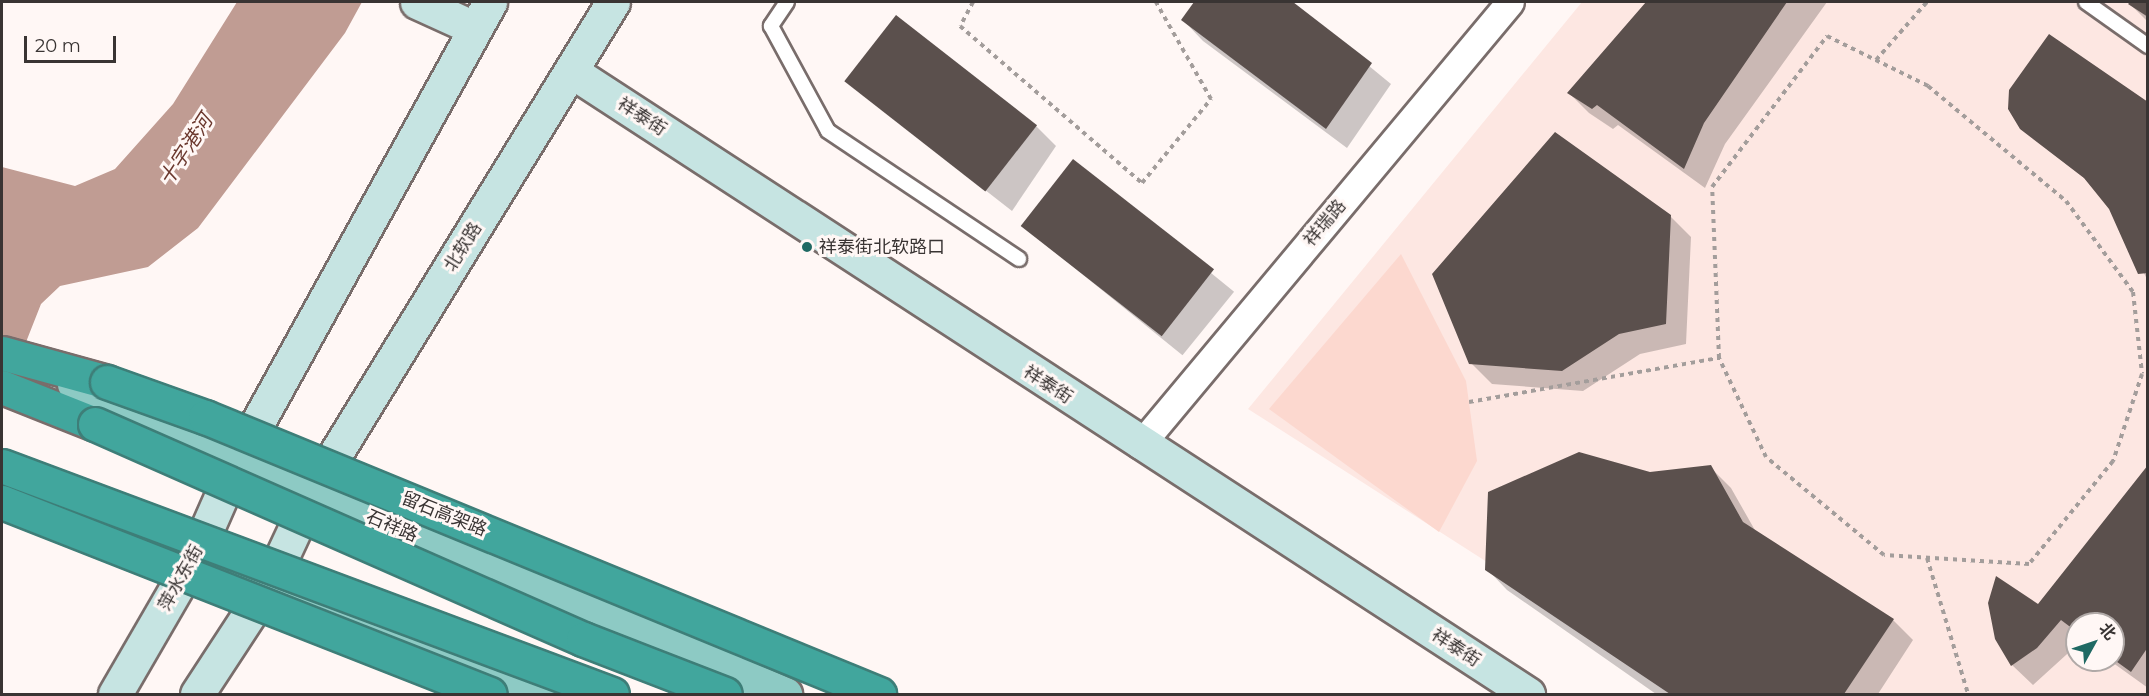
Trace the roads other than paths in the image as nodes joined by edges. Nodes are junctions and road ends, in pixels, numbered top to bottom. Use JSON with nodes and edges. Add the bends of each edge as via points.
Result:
{"nodes":[{"id":1,"x":417,"y":2,"type":"edge"},
{"id":2,"x":613,"y":2,"type":"edge"},
{"id":3,"x":787,"y":2,"type":"edge"},
{"id":4,"x":1509,"y":2,"type":"edge"},
{"id":5,"x":2086,"y":2,"type":"edge"},
{"id":6,"x":482,"y":15,"type":"edge"},
{"id":7,"x":2148,"y":46,"type":"edge"},
{"id":8,"x":571,"y":70,"type":"junction"},
{"id":9,"x":1020,"y":259,"type":"dead end"},
{"id":10,"x":2,"y":354,"type":"edge"},
{"id":11,"x":2,"y":387,"type":"edge"},
{"id":12,"x":1140,"y":445,"type":"junction"},
{"id":13,"x":238,"y":458,"type":"junction"},
{"id":14,"x":2,"y":466,"type":"edge"},
{"id":15,"x":2,"y":485,"type":"edge"},
{"id":16,"x":312,"y":492,"type":"junction"},
{"id":17,"x":2,"y":502,"type":"edge"},
{"id":18,"x":195,"y":556,"type":"junction"},
{"id":19,"x":269,"y":584,"type":"junction"},
{"id":20,"x":115,"y":694,"type":"edge"},
{"id":21,"x":197,"y":694,"type":"edge"},
{"id":22,"x":490,"y":694,"type":"edge"},
{"id":23,"x":548,"y":694,"type":"edge"},
{"id":24,"x":612,"y":694,"type":"edge"},
{"id":25,"x":725,"y":694,"type":"edge"},
{"id":26,"x":784,"y":694,"type":"edge"},
{"id":27,"x":879,"y":694,"type":"edge"},
{"id":28,"x":1528,"y":694,"type":"edge"}],
"edges":[{"from":1,"to":6,"type":"street"},
{"from":2,"to":8,"type":"street","name":"北软路"},
{"from":3,"to":9,"type":"lane","via":[[771,26],[828,131]]},
{"from":4,"to":12,"type":"street","name":"祥瑞路"},
{"from":5,"to":7,"type":"lane"},
{"from":6,"to":13,"type":"street"},
{"from":8,"to":12,"type":"street","name":"祥泰街"},
{"from":8,"to":16,"type":"street","name":"北软路"},
{"from":10,"to":13,"type":"main road","name":"石祥路"},
{"from":10,"to":27,"type":"highway","name":"留石高架路","bridge":true,"via":[[205,417]]},
{"from":11,"to":25,"type":"highway","bridge":true,"via":[[583,639]]},
{"from":12,"to":28,"type":"street","name":"祥泰街"},
{"from":13,"to":16,"type":"main road","name":"石祥路"},
{"from":13,"to":18,"type":"street","name":"萍水东街"},
{"from":14,"to":24,"type":"highway","bridge":true},
{"from":15,"to":18,"type":"main road"},
{"from":16,"to":19,"type":"street"},
{"from":16,"to":26,"type":"main road","name":"石祥路"},
{"from":17,"to":22,"type":"highway","bridge":true},
{"from":18,"to":19,"type":"main road"},
{"from":18,"to":20,"type":"street","name":"萍水东街"},
{"from":19,"to":21,"type":"street"},
{"from":19,"to":23,"type":"main road"}]}
